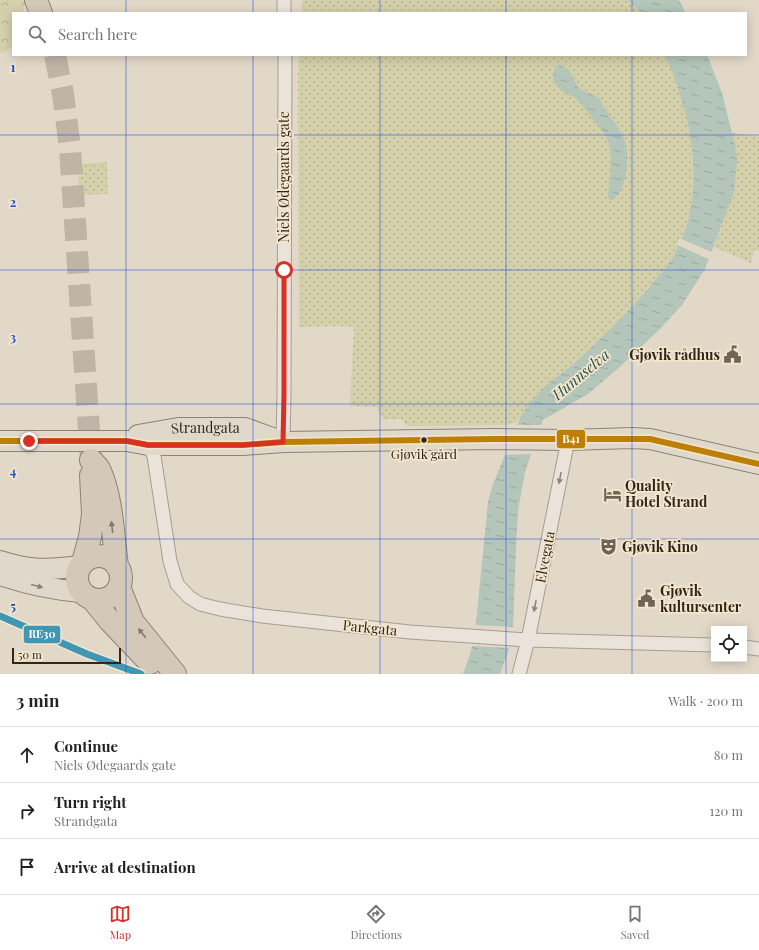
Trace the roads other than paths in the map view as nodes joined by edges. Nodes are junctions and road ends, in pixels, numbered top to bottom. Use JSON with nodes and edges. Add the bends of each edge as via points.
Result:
{"nodes":[{"id":1,"x":36,"y":0,"type":"edge"},
{"id":2,"x":284,"y":0,"type":"edge"},
{"id":3,"x":41,"y":12,"type":"edge"},
{"id":4,"x":284,"y":12,"type":"edge"},
{"id":5,"x":285,"y":56,"type":"edge"},
{"id":6,"x":560,"y":440,"type":"junction"},
{"id":7,"x":0,"y":441,"type":"edge"},
{"id":8,"x":127,"y":441,"type":"junction"},
{"id":9,"x":283,"y":442,"type":"junction"},
{"id":10,"x":148,"y":445,"type":"junction"},
{"id":11,"x":759,"y":464,"type":"edge"},
{"id":12,"x":0,"y":561,"type":"edge"},
{"id":13,"x":81,"y":564,"type":"junction"},
{"id":14,"x":117,"y":566,"type":"junction"},
{"id":15,"x":0,"y":575,"type":"edge"},
{"id":16,"x":119,"y":587,"type":"junction"},
{"id":17,"x":87,"y":596,"type":"junction"},
{"id":18,"x":528,"y":640,"type":"junction"},
{"id":19,"x":711,"y":645,"type":"edge"},
{"id":20,"x":747,"y":647,"type":"edge"},
{"id":21,"x":759,"y":649,"type":"edge"},
{"id":22,"x":162,"y":674,"type":"edge"},
{"id":23,"x":175,"y":674,"type":"edge"},
{"id":24,"x":519,"y":674,"type":"edge"}],
"edges":[{"from":1,"to":3,"type":"highway"},
{"from":2,"to":4,"type":"street"},
{"from":5,"to":9,"type":"street","name":"Niels Ødegaards gate"},
{"from":6,"to":9,"type":"main road","name":"Strandgata"},
{"from":6,"to":11,"type":"main road","name":"Strandgata","via":[[650,439]]},
{"from":6,"to":18,"type":"street","name":"Elvegata","one_way":true},
{"from":7,"to":8,"type":"main road","name":"Strandgata"},
{"from":8,"to":9,"type":"main road","name":"Strandgata","via":[[140,435],[178,428],[245,428]]},
{"from":8,"to":10,"type":"main road","name":"Strandgata"},
{"from":9,"to":10,"type":"main road","name":"Strandgata","via":[[243,445]]},
{"from":10,"to":18,"type":"street","name":"Parkgata","via":[[154,456],[173,572],[177,584],[188,597],[200,604],[262,616],[410,632]]},
{"from":12,"to":13,"type":"main road","via":[[38,570]]},
{"from":13,"to":14,"type":"highway","via":[[97,556],[111,560]]},
{"from":14,"to":13,"type":"highway","one_way":true,"via":[[110,508],[98,468],[91,460],[93,514],[90,537]]},
{"from":13,"to":17,"type":"highway","via":[[76,580]]},
{"from":14,"to":16,"type":"highway","via":[[121,580]]},
{"from":15,"to":17,"type":"main road","one_way":true,"via":[[43,588]]},
{"from":16,"to":17,"type":"highway","via":[[109,598],[101,601]]},
{"from":23,"to":16,"type":"highway","one_way":true,"via":[[133,622]]},
{"from":17,"to":22,"type":"highway"},
{"from":18,"to":19,"type":"street","name":"Parkgata"},
{"from":18,"to":24,"type":"street","name":"Elvegata"},
{"from":20,"to":21,"type":"street"}]}
